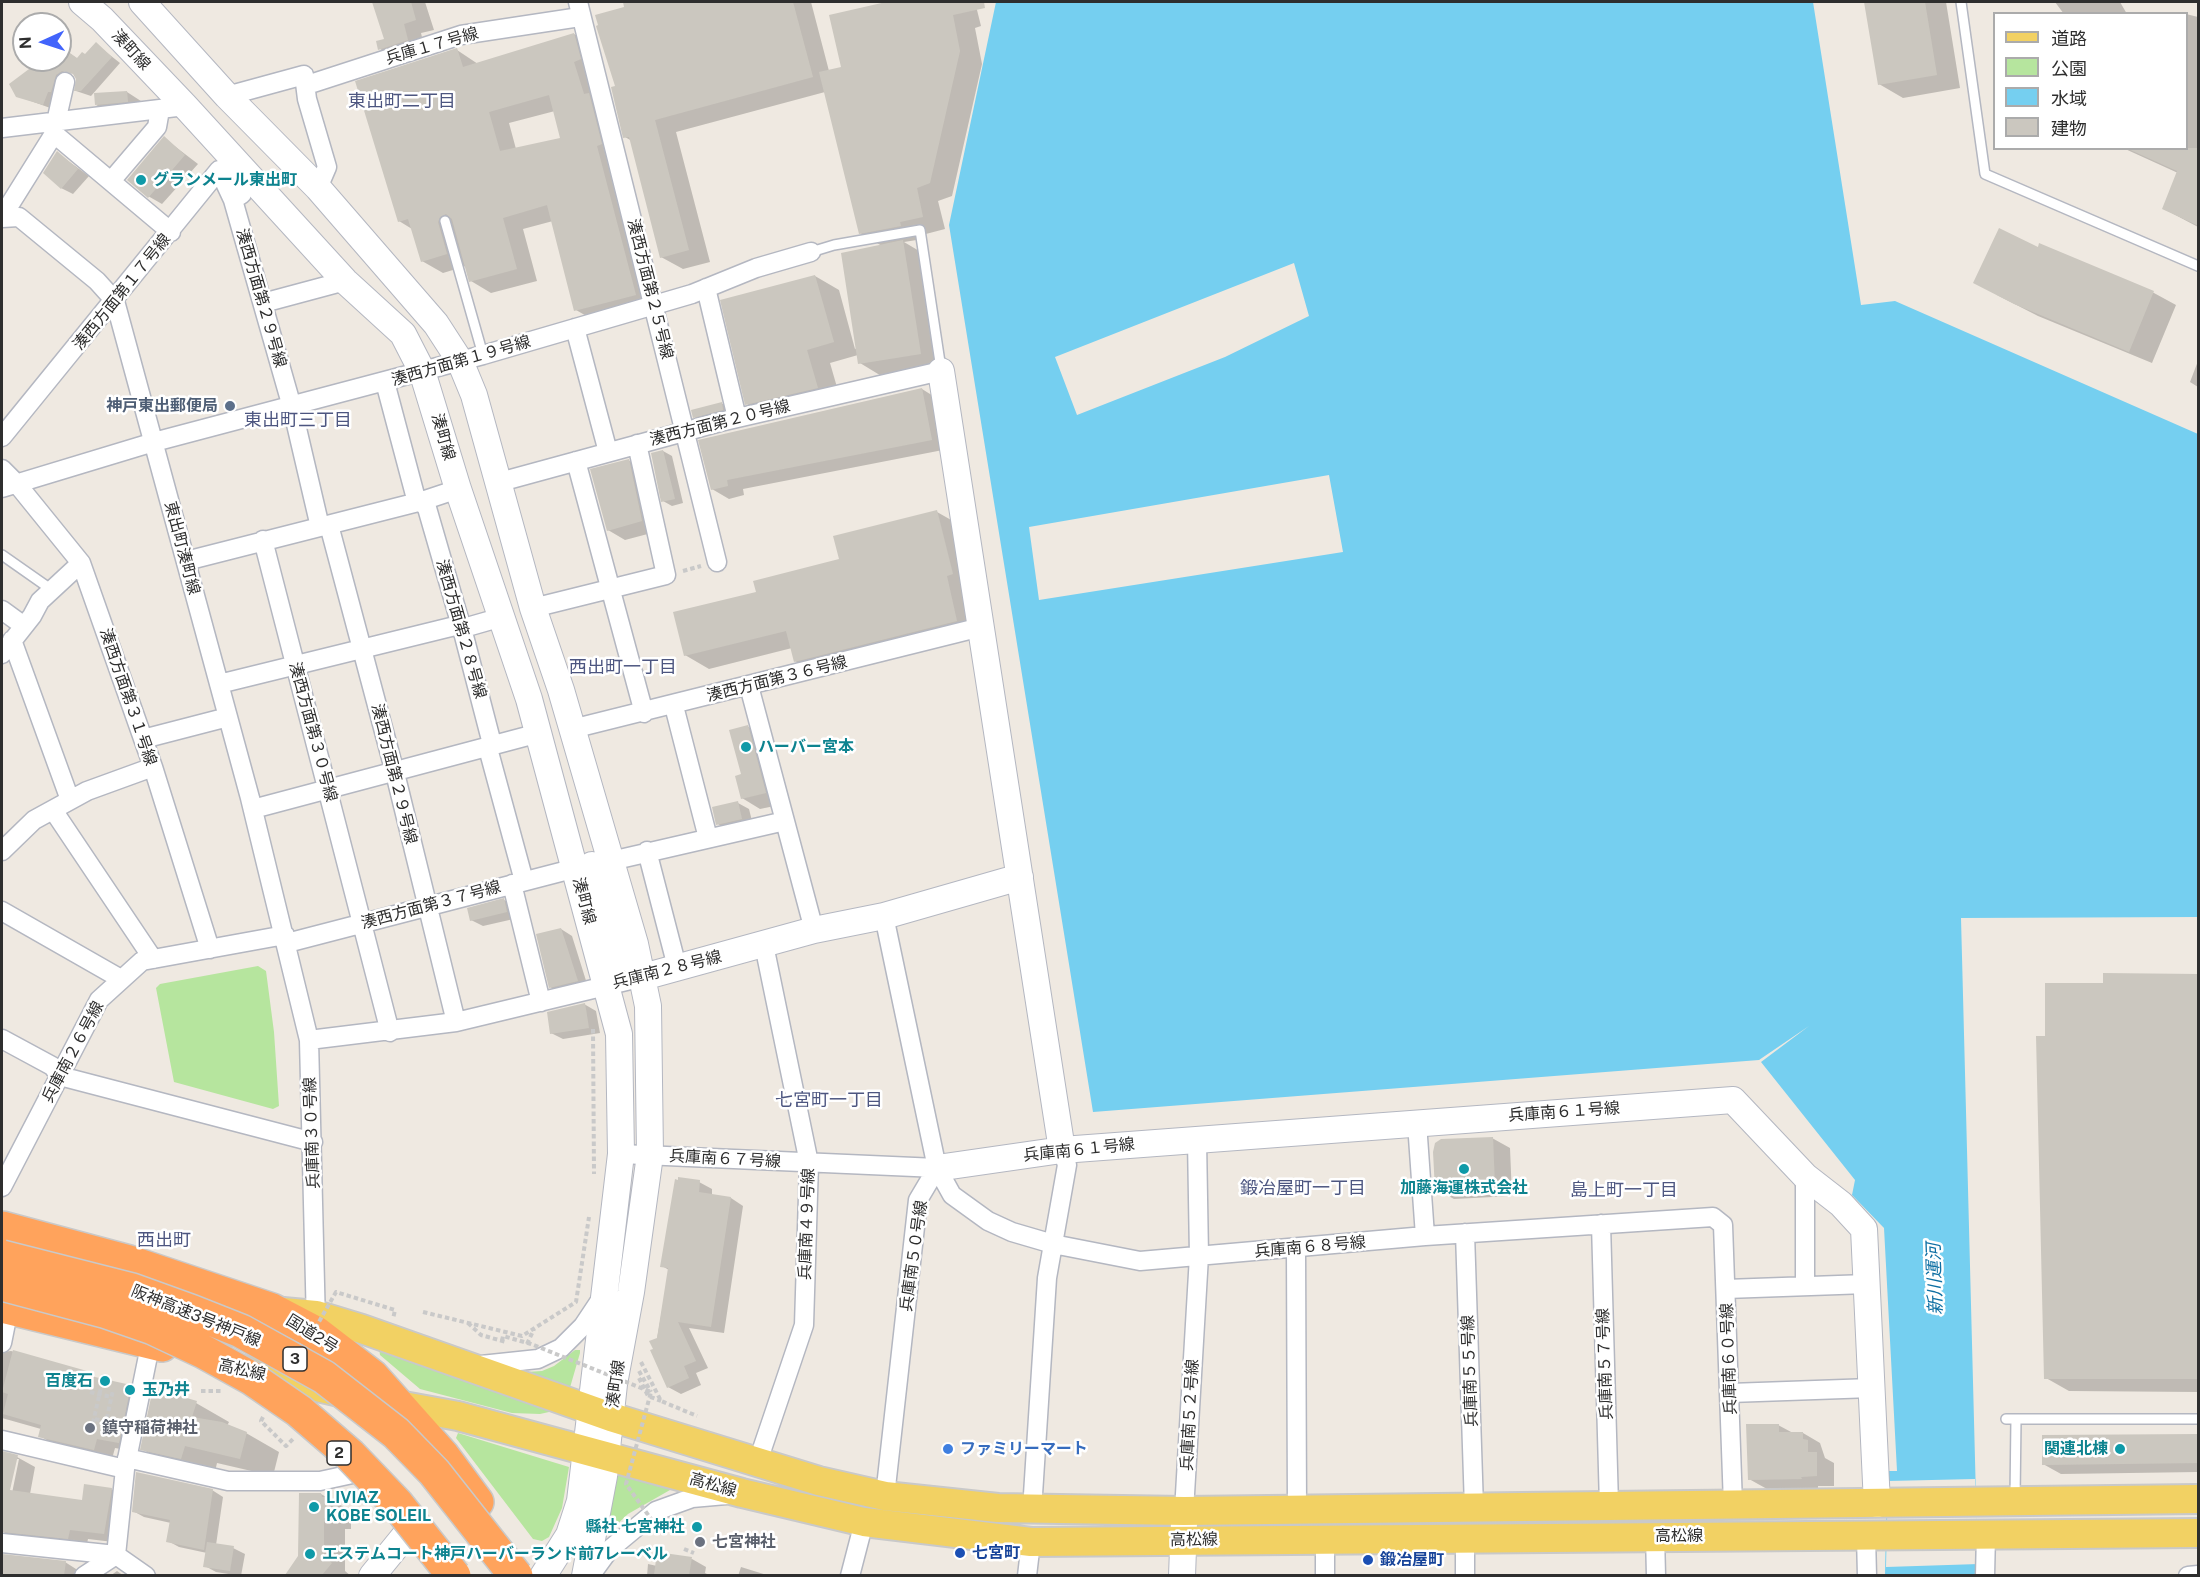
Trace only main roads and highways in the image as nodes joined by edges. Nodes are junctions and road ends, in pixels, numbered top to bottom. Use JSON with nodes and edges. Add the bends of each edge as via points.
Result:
{"nodes":[{"id":1,"x":2,"y":1228,"type":"edge"},
{"id":2,"x":2,"y":1257,"type":"edge"},
{"id":3,"x":4,"y":1299,"type":"edge"},
{"id":4,"x":316,"y":1324,"type":"junction"},
{"id":5,"x":209,"y":1362,"type":"junction"},
{"id":6,"x":401,"y":1407,"type":"junction"},
{"id":7,"x":2199,"y":1499,"type":"edge"},
{"id":8,"x":2199,"y":1533,"type":"edge"},
{"id":9,"x":440,"y":1575,"type":"edge"},
{"id":10,"x":454,"y":1575,"type":"edge"},
{"id":11,"x":516,"y":1575,"type":"edge"},
{"id":12,"x":532,"y":1575,"type":"edge"}],
"edges":[{"from":1,"to":4,"type":"highway","name":"国道2号","via":[[129,1262]]},
{"from":2,"to":11,"type":"highway","name":"阪神高速3号神戸線","number":"3","bridge":true,"via":[[132,1290],[193,1312],[241,1331],[324,1377],[396,1433],[434,1472]]},
{"from":3,"to":5,"type":"highway","number":"2","via":[[151,1341]]},
{"from":3,"to":10,"type":"highway","name":"阪神高速3号神戸線","number":"3","bridge":true,"via":[[104,1311],[153,1328],[251,1378],[299,1411],[350,1455],[397,1504]]},
{"from":4,"to":6,"type":"highway","name":"国道2号"},
{"from":4,"to":7,"type":"main road","name":"高松線","via":[[470,1366],[757,1464],[885,1496],[1032,1510]]},
{"from":5,"to":6,"type":"main road","name":"高松線"},
{"from":5,"to":9,"type":"highway","number":"2","via":[[275,1399],[324,1437]]},
{"from":6,"to":8,"type":"main road","name":"高松線","via":[[458,1416],[864,1522],[1031,1542]]},
{"from":6,"to":12,"type":"highway","name":"国道2号"}]}
